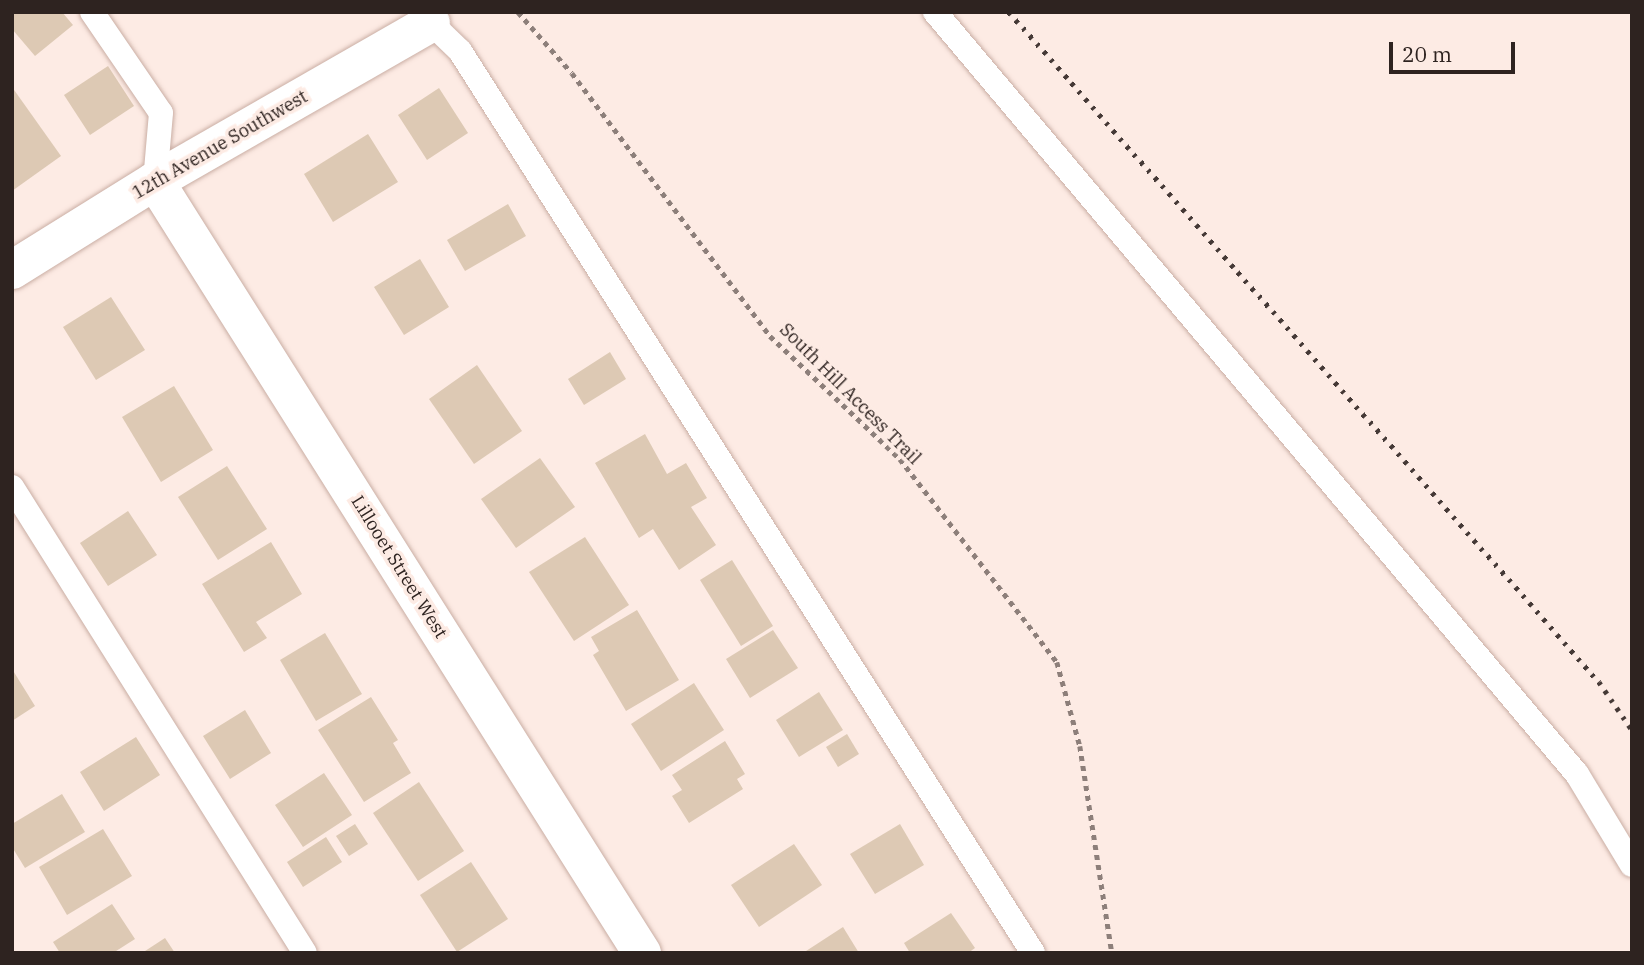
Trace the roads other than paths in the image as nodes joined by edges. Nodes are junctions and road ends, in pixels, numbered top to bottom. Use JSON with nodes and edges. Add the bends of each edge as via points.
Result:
{"nodes":[{"id":1,"x":92,"y":12,"type":"edge"},
{"id":2,"x":935,"y":12,"type":"edge"},
{"id":3,"x":431,"y":23,"type":"joint"},
{"id":4,"x":155,"y":181,"type":"junction"},
{"id":5,"x":12,"y":270,"type":"edge"},
{"id":6,"x":12,"y":487,"type":"edge"},
{"id":7,"x":1632,"y":865,"type":"edge"},
{"id":8,"x":305,"y":953,"type":"edge"},
{"id":9,"x":642,"y":953,"type":"edge"},
{"id":10,"x":1033,"y":953,"type":"edge"}],
"edges":[{"from":1,"to":4,"type":"lane","via":[[161,113]]},
{"from":2,"to":7,"type":"lane","via":[[1577,774]]},
{"from":3,"to":4,"type":"street","name":"12th Avenue Southwest"},
{"from":3,"to":10,"type":"lane","via":[[460,51]]},
{"from":4,"to":5,"type":"street","name":"12th Avenue Southwest"},
{"from":4,"to":9,"type":"street","name":"Lillooet Street West"},
{"from":6,"to":8,"type":"lane"}]}
